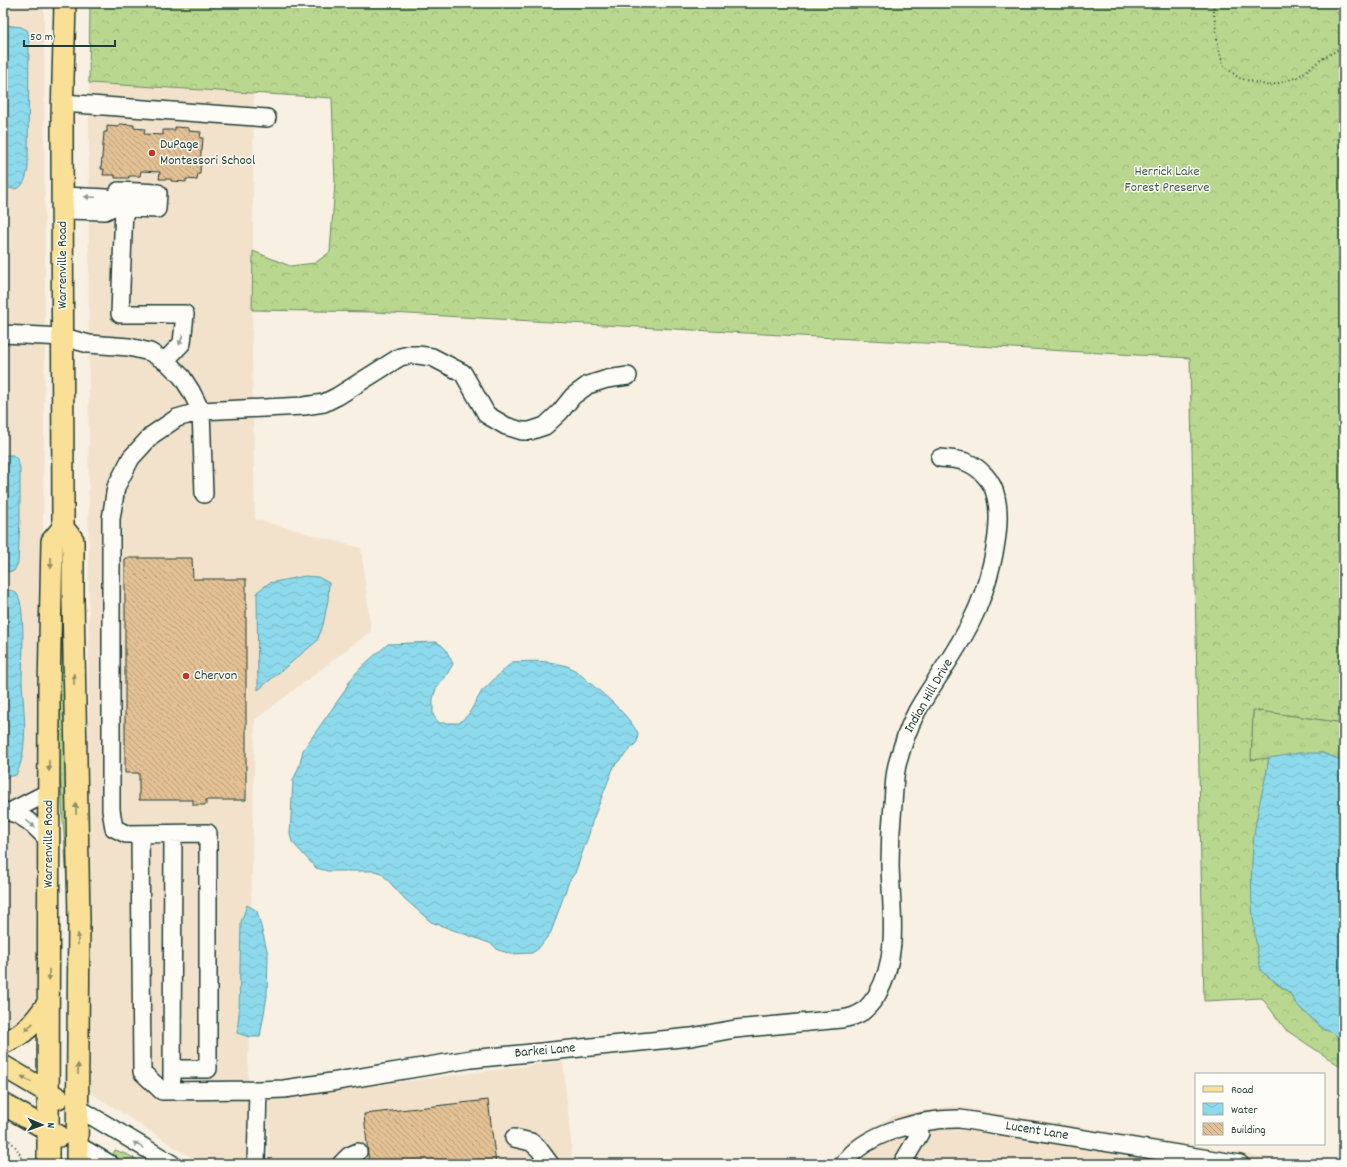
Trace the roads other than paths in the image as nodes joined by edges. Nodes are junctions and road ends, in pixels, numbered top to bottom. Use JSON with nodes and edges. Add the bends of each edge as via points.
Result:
{"nodes":[{"id":1,"x":65,"y":3,"type":"edge"},
{"id":2,"x":62,"y":103,"type":"junction"},
{"id":3,"x":267,"y":118,"type":"dead end"},
{"id":4,"x":63,"y":203,"type":"junction"},
{"id":5,"x":3,"y":334,"type":"edge"},
{"id":6,"x":63,"y":336,"type":"junction"},
{"id":7,"x":165,"y":361,"type":"junction"},
{"id":8,"x":628,"y":376,"type":"dead end"},
{"id":9,"x":201,"y":411,"type":"junction"},
{"id":10,"x":940,"y":458,"type":"dead end"},
{"id":11,"x":204,"y":494,"type":"dead end"},
{"id":12,"x":63,"y":528,"type":"junction"},
{"id":13,"x":49,"y":792,"type":"junction"},
{"id":14,"x":7,"y":811,"type":"edge"},
{"id":15,"x":140,"y":834,"type":"junction"},
{"id":16,"x":173,"y":834,"type":"junction"},
{"id":17,"x":48,"y":840,"type":"junction"},
{"id":18,"x":885,"y":976,"type":"joint"},
{"id":19,"x":48,"y":1003,"type":"junction"},
{"id":20,"x":3,"y":1043,"type":"edge"},
{"id":21,"x":3,"y":1066,"type":"edge"},
{"id":22,"x":172,"y":1069,"type":"junction"},
{"id":23,"x":258,"y":1090,"type":"junction"},
{"id":24,"x":172,"y":1091,"type":"junction"},
{"id":25,"x":48,"y":1093,"type":"junction"},
{"id":26,"x":3,"y":1104,"type":"edge"},
{"id":27,"x":78,"y":1108,"type":"junction"},
{"id":28,"x":917,"y":1123,"type":"junction"},
{"id":29,"x":48,"y":1130,"type":"junction"},
{"id":30,"x":514,"y":1138,"type":"dead end"},
{"id":31,"x":358,"y":1152,"type":"dead end"},
{"id":32,"x":77,"y":1155,"type":"edge"},
{"id":33,"x":1232,"y":1163,"type":"edge"},
{"id":34,"x":48,"y":1164,"type":"edge"},
{"id":35,"x":110,"y":1164,"type":"edge"},
{"id":36,"x":172,"y":1164,"type":"edge"},
{"id":37,"x":256,"y":1164,"type":"edge"},
{"id":38,"x":341,"y":1164,"type":"edge"},
{"id":39,"x":550,"y":1164,"type":"edge"},
{"id":40,"x":844,"y":1164,"type":"edge"},
{"id":41,"x":902,"y":1164,"type":"edge"}],
"edges":[{"from":1,"to":2,"type":"main road","name":"Warrenville Road"},
{"from":2,"to":3,"type":"street"},
{"from":2,"to":4,"type":"main road","name":"Warrenville Road"},
{"from":4,"to":6,"type":"main road","name":"Warrenville Road"},
{"from":4,"to":7,"type":"street","one_way":true,"via":[[105,211],[118,207],[120,314],[185,314],[182,343]]},
{"from":5,"to":6,"type":"street"},
{"from":6,"to":7,"type":"street","via":[[89,344],[129,347],[150,352]]},
{"from":6,"to":12,"type":"main road","name":"Warrenville Road"},
{"from":7,"to":9,"type":"street","via":[[182,377]]},
{"from":8,"to":9,"type":"street","via":[[588,385],[573,396],[545,426],[530,431],[514,429],[487,415],[463,373],[432,357],[418,355],[400,357],[324,403]]},
{"from":9,"to":11,"type":"street"},
{"from":9,"to":15,"type":"street","via":[[177,418],[152,435],[131,458],[116,487],[111,519],[111,810],[114,828],[126,834]]},
{"from":10,"to":18,"type":"street","name":"Indian Hill Drive","via":[[957,459],[973,465],[989,480],[998,506],[995,548],[982,596],[972,621],[918,710],[905,737],[897,766],[890,863],[892,944]]},
{"from":12,"to":13,"type":"main road","name":"Warrenville Road","one_way":true,"via":[[52,541]]},
{"from":27,"to":12,"type":"main road","name":"Warrenville Road","one_way":true,"via":[[73,540]]},
{"from":13,"to":14,"type":"street"},
{"from":13,"to":17,"type":"main road","name":"Warrenville Road"},
{"from":14,"to":17,"type":"street","one_way":true,"via":[[31,823]]},
{"from":15,"to":16,"type":"street"},
{"from":15,"to":24,"type":"street","via":[[142,1072],[162,1091]]},
{"from":16,"to":22,"type":"street"},
{"from":16,"to":22,"type":"street","via":[[208,833],[208,1069]]},
{"from":17,"to":19,"type":"main road","name":"Warrenville Road","one_way":true},
{"from":18,"to":23,"type":"street","name":"Barkei Lane","via":[[880,989],[866,1008],[852,1017],[841,1020],[782,1024],[691,1037],[471,1059],[284,1089]]},
{"from":19,"to":20,"type":"main road","one_way":true,"via":[[29,1029]]},
{"from":19,"to":25,"type":"main road","name":"Warrenville Road"},
{"from":25,"to":21,"type":"main road","one_way":true},
{"from":22,"to":24,"type":"street"},
{"from":23,"to":24,"type":"street","name":"Barkei Lane"},
{"from":23,"to":37,"type":"street"},
{"from":25,"to":27,"type":"main road"},
{"from":25,"to":29,"type":"main road","name":"Warrenville Road"},
{"from":26,"to":29,"type":"main road"},
{"from":27,"to":32,"type":"main road","name":"Warrenville Road"},
{"from":36,"to":27,"type":"street","one_way":true},
{"from":28,"to":33,"type":"street","name":"Lucent Lane","via":[[960,1119]]},
{"from":28,"to":40,"type":"street","name":"Lucent Lane","via":[[888,1133],[867,1144]]},
{"from":28,"to":41,"type":"street","via":[[920,1133]]},
{"from":29,"to":32,"type":"main road"},
{"from":29,"to":34,"type":"main road","name":"Warrenville Road"},
{"from":30,"to":39,"type":"street","via":[[532,1142]]},
{"from":31,"to":38,"type":"street"},
{"from":32,"to":35,"type":"street"}]}
